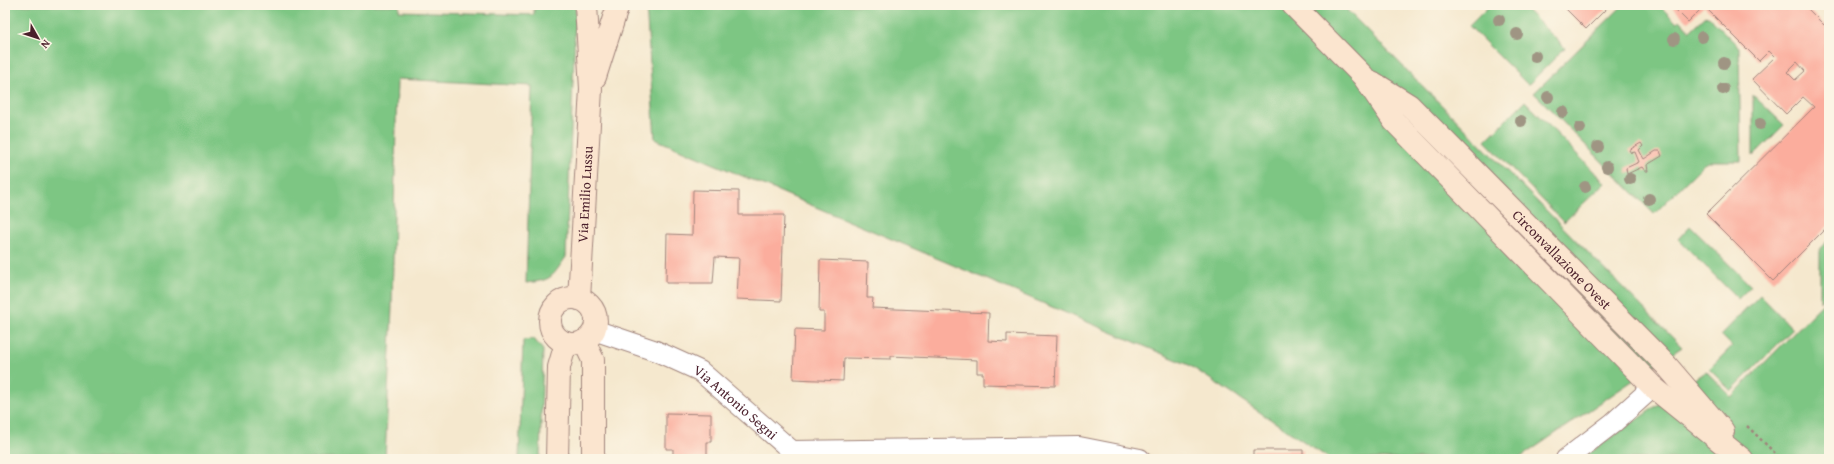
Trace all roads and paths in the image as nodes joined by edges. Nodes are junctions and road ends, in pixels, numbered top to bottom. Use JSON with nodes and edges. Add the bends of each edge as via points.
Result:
{"nodes":[{"id":1,"x":586,"y":5,"type":"edge"},
{"id":2,"x":618,"y":5,"type":"edge"},
{"id":3,"x":1294,"y":5,"type":"edge"},
{"id":4,"x":1363,"y":76,"type":"junction"},
{"id":5,"x":591,"y":89,"type":"junction"},
{"id":6,"x":579,"y":299,"type":"junction"},
{"id":7,"x":581,"y":338,"type":"junction"},
{"id":8,"x":1653,"y":387,"type":"junction"},
{"id":9,"x":789,"y":455,"type":"edge"},
{"id":10,"x":557,"y":459,"type":"edge"},
{"id":11,"x":593,"y":459,"type":"edge"},
{"id":12,"x":1140,"y":459,"type":"edge"},
{"id":13,"x":1566,"y":459,"type":"edge"},
{"id":14,"x":1742,"y":459,"type":"edge"},
{"id":15,"x":1746,"y":459,"type":"edge"}],
"edges":[{"from":1,"to":5,"type":"street","name":"Via Emilio Lussu"},
{"from":2,"to":5,"type":"street","name":"Via Emilio Lussu"},
{"from":3,"to":4,"type":"street","name":"Circonvallazione Ovest"},
{"from":4,"to":8,"type":"street","name":"Circonvallazione Ovest","via":[[1394,122]]},
{"from":4,"to":15,"type":"street","name":"Circonvallazione Ovest","via":[[1409,105],[1667,366]]},
{"from":5,"to":6,"type":"street","name":"Via Emilio Lussu"},
{"from":6,"to":7,"type":"street","via":[[586,302],[595,314],[596,322]]},
{"from":6,"to":7,"type":"street","via":[[564,300],[553,309],[550,316],[552,329],[560,340]]},
{"from":7,"to":9,"type":"street","name":"Via Antonio Segni","via":[[656,351],[700,371]]},
{"from":7,"to":10,"type":"street","via":[[559,367]]},
{"from":7,"to":11,"type":"street","via":[[593,360]]},
{"from":8,"to":13,"type":"street","via":[[1613,423]]},
{"from":8,"to":14,"type":"street","name":"Circonvallazione Ovest"},
{"from":9,"to":12,"type":"street","name":"Via Antonio Segni","via":[[1079,447]]}]}
